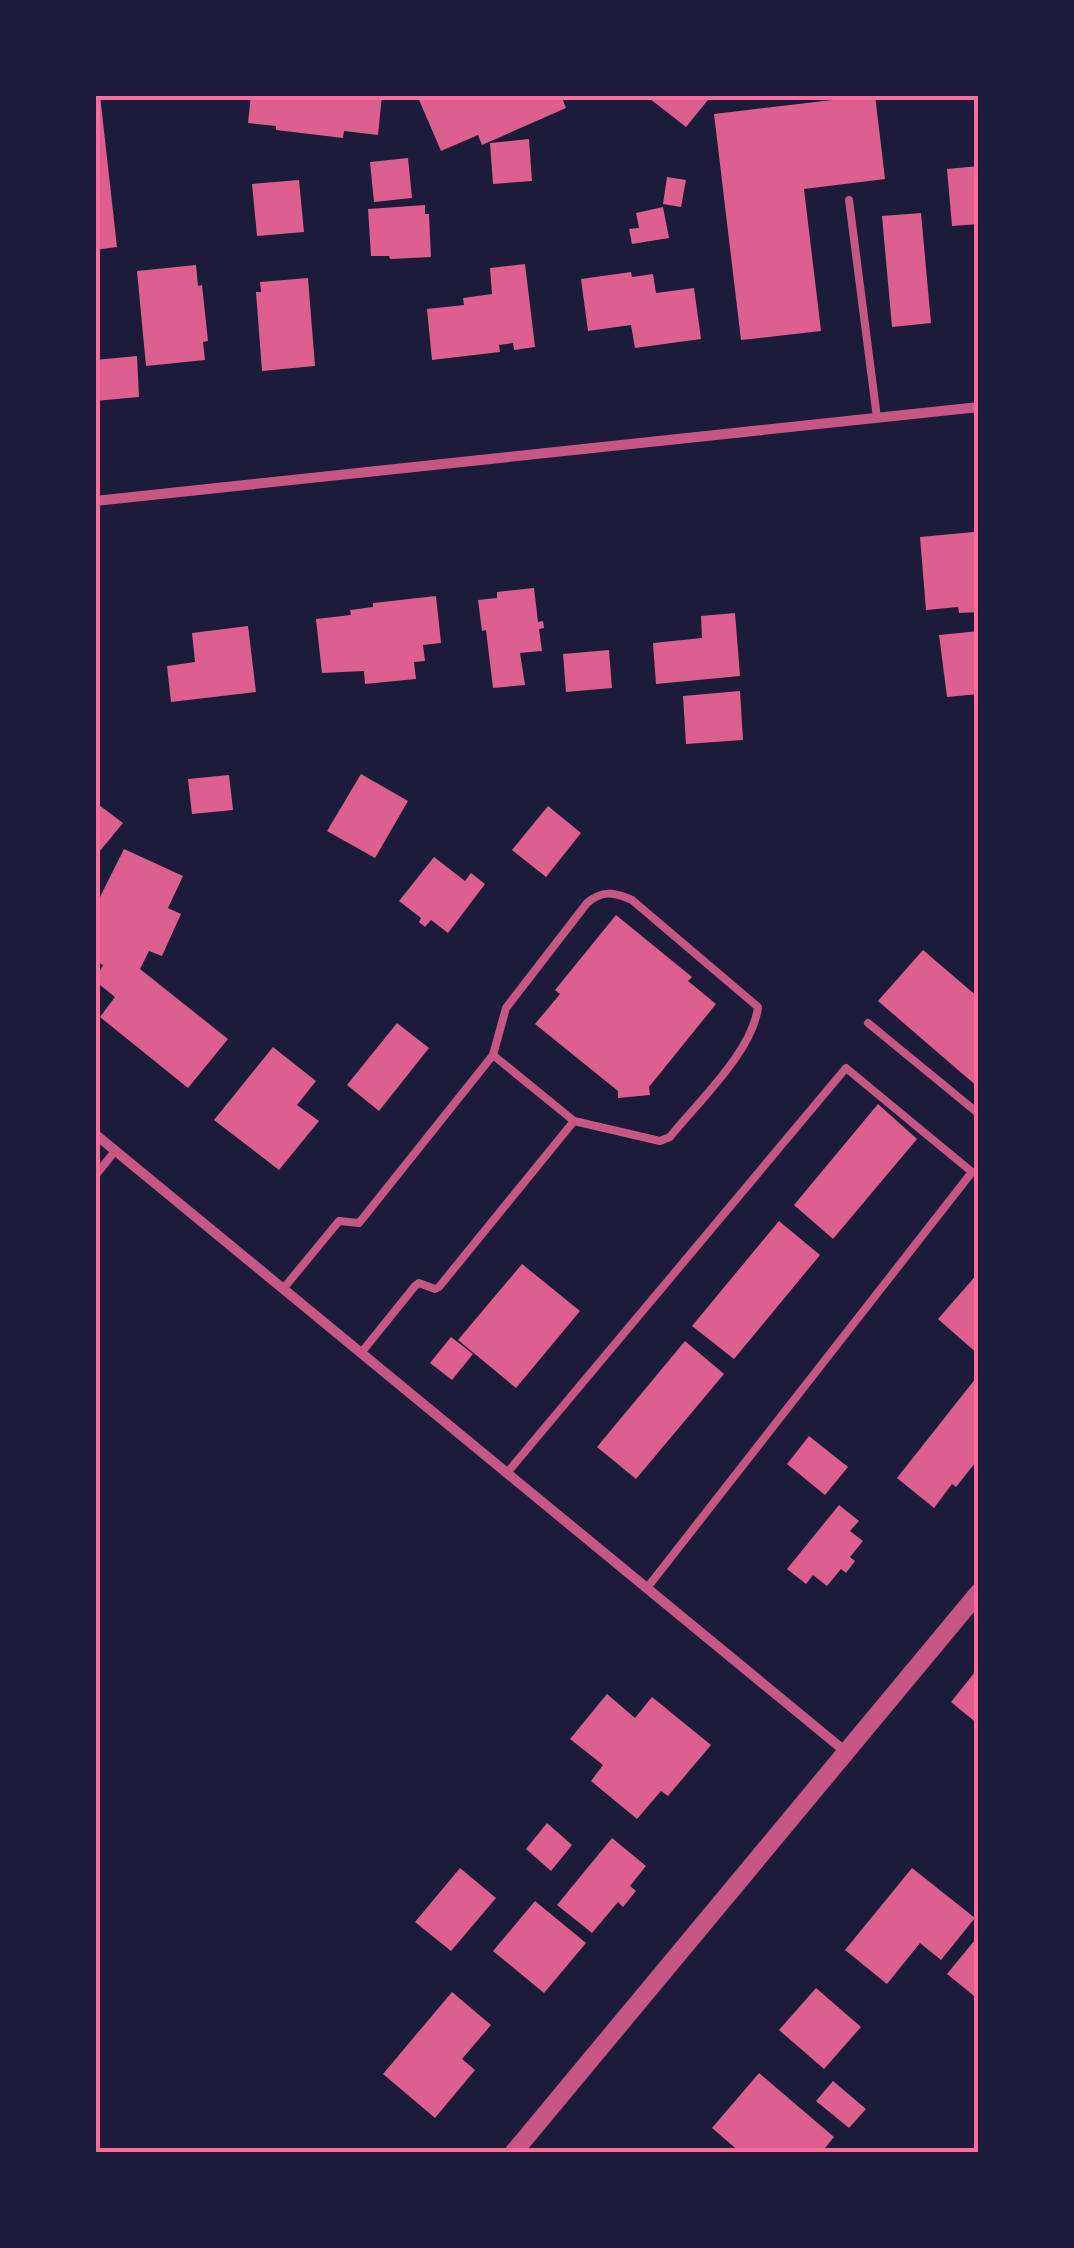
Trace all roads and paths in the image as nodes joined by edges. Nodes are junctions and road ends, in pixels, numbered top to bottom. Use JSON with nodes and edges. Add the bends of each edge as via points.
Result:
{"nodes":[{"id":1,"x":848,"y":200,"type":"dead end"},
{"id":2,"x":979,"y":407,"type":"edge"},
{"id":3,"x":877,"y":418,"type":"junction"},
{"id":4,"x":95,"y":502,"type":"edge"},
{"id":5,"x":868,"y":1023,"type":"dead end"},
{"id":6,"x":493,"y":1055,"type":"junction"},
{"id":7,"x":979,"y":1114,"type":"edge"},
{"id":8,"x":574,"y":1121,"type":"junction"},
{"id":9,"x":95,"y":1134,"type":"edge"},
{"id":10,"x":115,"y":1151,"type":"junction"},
{"id":11,"x":95,"y":1176,"type":"edge"},
{"id":12,"x":283,"y":1289,"type":"junction"},
{"id":13,"x":360,"y":1353,"type":"junction"},
{"id":14,"x":507,"y":1473,"type":"junction"},
{"id":15,"x":648,"y":1588,"type":"junction"},
{"id":16,"x":979,"y":1592,"type":"edge"},
{"id":17,"x":846,"y":1752,"type":"junction"},
{"id":18,"x":513,"y":2153,"type":"edge"}],
"edges":[{"from":1,"to":3,"type":"lane"},
{"from":2,"to":3,"type":"street"},
{"from":3,"to":4,"type":"street"},
{"from":5,"to":7,"type":"lane"},
{"from":6,"to":8,"type":"lane"},
{"from":6,"to":8,"type":"lane","via":[[512,998],[587,903],[607,892],[632,900],[758,1007],[746,1044],[670,1137],[650,1140]]},
{"from":6,"to":12,"type":"lane","via":[[359,1224],[339,1221]]},
{"from":8,"to":13,"type":"lane","via":[[439,1288],[416,1286]]},
{"from":9,"to":10,"type":"street"},
{"from":10,"to":11,"type":"lane"},
{"from":10,"to":12,"type":"street"},
{"from":12,"to":13,"type":"street"},
{"from":13,"to":14,"type":"street"},
{"from":14,"to":15,"type":"street"},
{"from":14,"to":15,"type":"lane","via":[[846,1068],[972,1172]]},
{"from":15,"to":17,"type":"street"},
{"from":16,"to":17,"type":"street"},
{"from":17,"to":18,"type":"street"}]}
